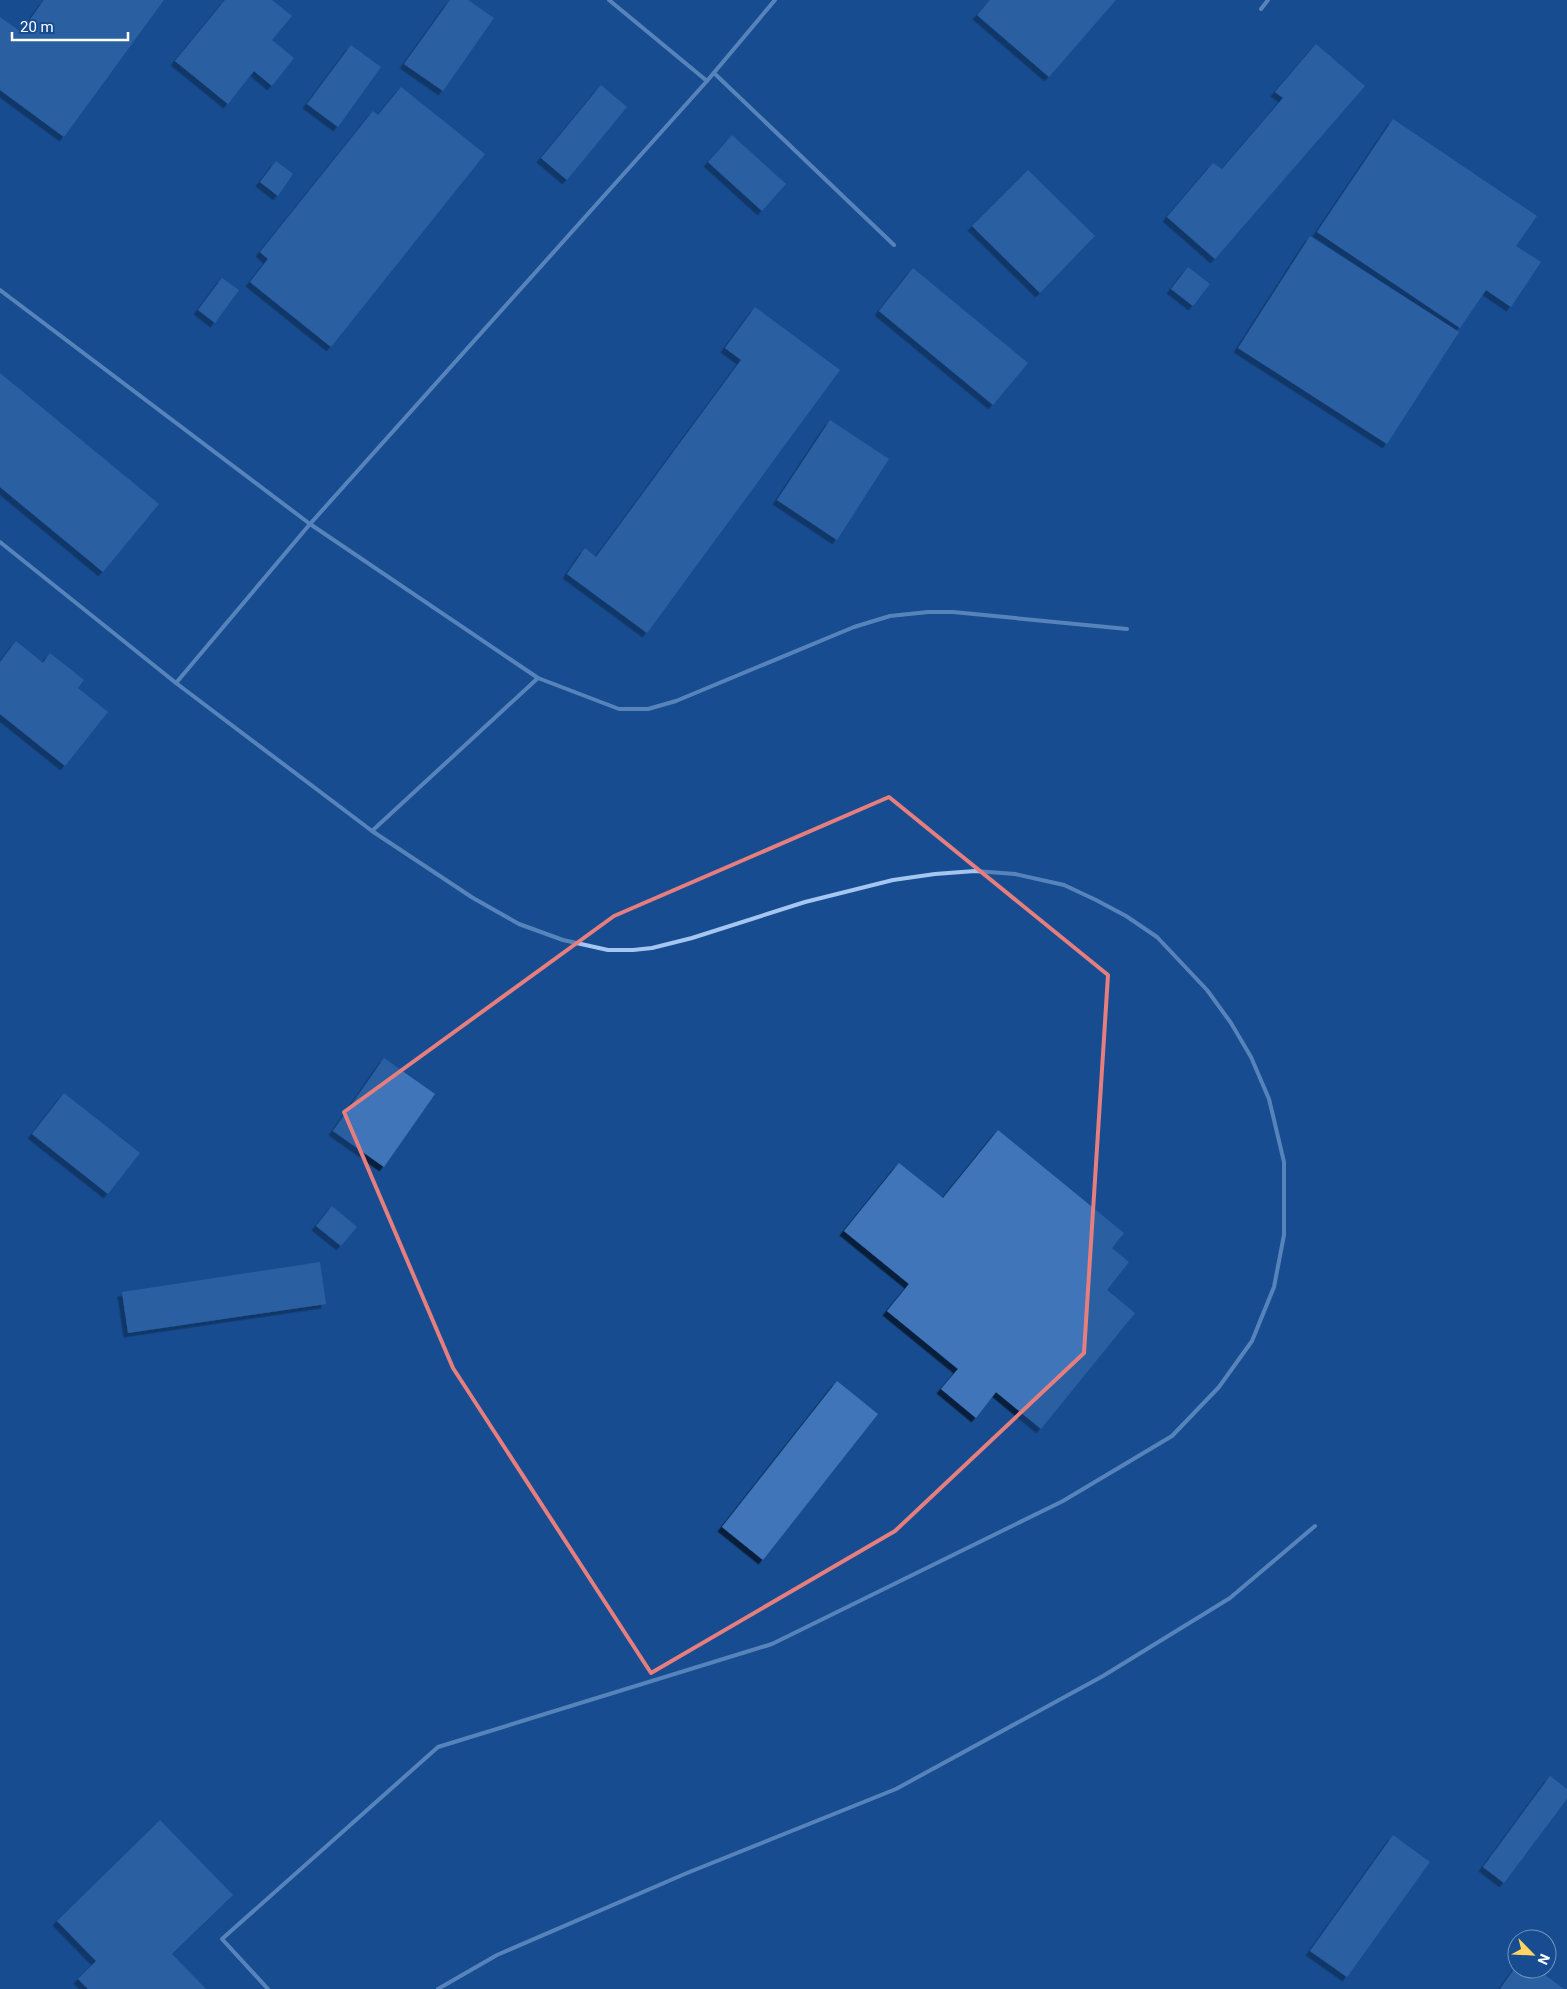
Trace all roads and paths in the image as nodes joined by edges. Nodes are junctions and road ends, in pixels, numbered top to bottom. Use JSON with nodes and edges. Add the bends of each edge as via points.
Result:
{"nodes":[{"id":1,"x":609,"y":0,"type":"edge"},
{"id":2,"x":775,"y":0,"type":"edge"},
{"id":3,"x":1268,"y":0,"type":"edge"},
{"id":4,"x":1261,"y":9,"type":"dead end"},
{"id":5,"x":714,"y":73,"type":"junction"},
{"id":6,"x":707,"y":81,"type":"junction"},
{"id":7,"x":894,"y":245,"type":"dead end"},
{"id":8,"x":0,"y":290,"type":"edge"},
{"id":9,"x":310,"y":524,"type":"junction"},
{"id":10,"x":0,"y":542,"type":"edge"},
{"id":11,"x":1127,"y":629,"type":"dead end"},
{"id":12,"x":538,"y":678,"type":"junction"},
{"id":13,"x":176,"y":683,"type":"junction"},
{"id":14,"x":372,"y":831,"type":"junction"},
{"id":15,"x":1315,"y":1526,"type":"dead end"},
{"id":16,"x":268,"y":1989,"type":"edge"},
{"id":17,"x":438,"y":1989,"type":"edge"}],
"edges":[{"from":1,"to":6,"type":"lane"},
{"from":2,"to":5,"type":"lane"},
{"from":3,"to":4,"type":"lane"},
{"from":5,"to":6,"type":"lane"},
{"from":5,"to":7,"type":"lane"},
{"from":6,"to":9,"type":"lane"},
{"from":8,"to":9,"type":"lane"},
{"from":9,"to":12,"type":"lane"},
{"from":9,"to":13,"type":"lane"},
{"from":10,"to":13,"type":"lane"},
{"from":11,"to":12,"type":"lane","via":[[953,612],[890,616],[854,627],[676,701],[648,709],[619,708]]},
{"from":12,"to":14,"type":"lane"},
{"from":13,"to":14,"type":"lane"},
{"from":14,"to":16,"type":"lane","via":[[472,898],[519,924],[563,940],[608,950],[652,948],[805,902],[893,880],[935,874],[975,871],[1015,874],[1064,885],[1126,916],[1157,937],[1207,990],[1231,1023],[1252,1057],[1269,1099],[1284,1162],[1284,1234],[1274,1287],[1252,1341],[1219,1388],[1172,1436],[1062,1500],[772,1644],[438,1747],[222,1939]]},
{"from":15,"to":17,"type":"lane","via":[[1230,1598],[1103,1676],[896,1789],[506,1951]]}]}
